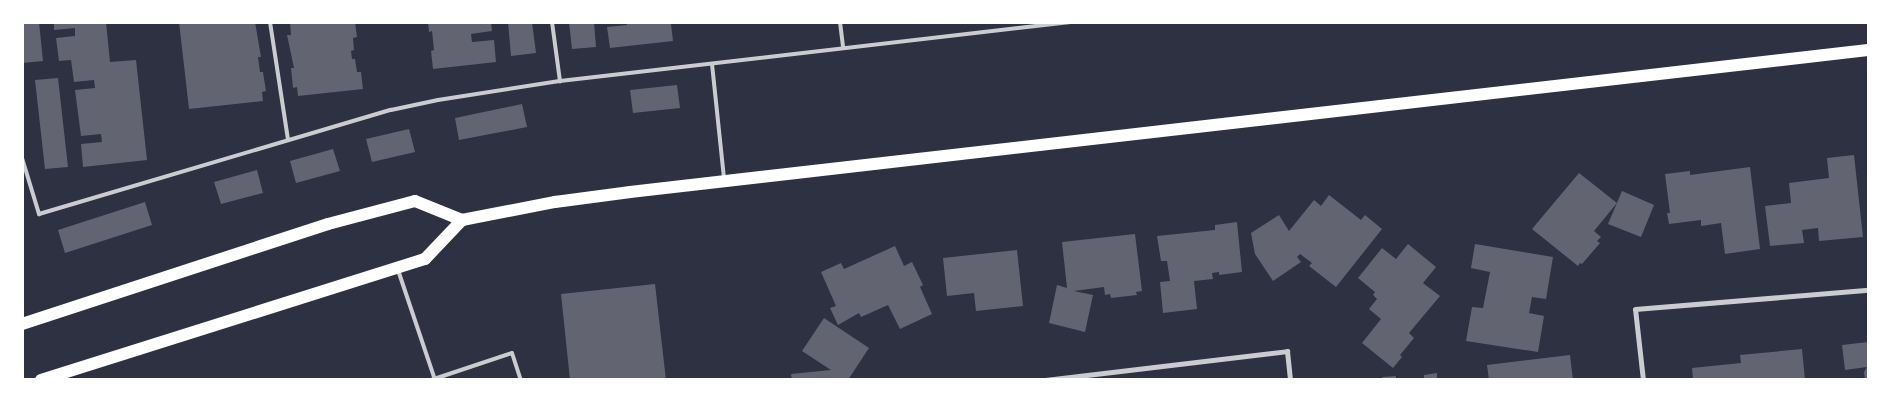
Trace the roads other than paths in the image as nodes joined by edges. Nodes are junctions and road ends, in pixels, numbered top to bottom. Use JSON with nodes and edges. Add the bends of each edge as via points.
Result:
{"nodes":[{"id":1,"x":270,"y":22,"type":"edge"},
{"id":2,"x":552,"y":22,"type":"edge"},
{"id":3,"x":840,"y":22,"type":"edge"},
{"id":4,"x":1071,"y":22,"type":"edge"},
{"id":5,"x":843,"y":48,"type":"junction"},
{"id":6,"x":1868,"y":50,"type":"edge"},
{"id":7,"x":712,"y":64,"type":"junction"},
{"id":8,"x":560,"y":80,"type":"junction"},
{"id":9,"x":288,"y":140,"type":"junction"},
{"id":10,"x":22,"y":158,"type":"edge"},
{"id":11,"x":724,"y":181,"type":"junction"},
{"id":12,"x":462,"y":220,"type":"junction"},
{"id":13,"x":397,"y":267,"type":"junction"},
{"id":14,"x":1868,"y":290,"type":"edge"},
{"id":15,"x":22,"y":324,"type":"edge"},
{"id":16,"x":433,"y":379,"type":"edge"},
{"id":17,"x":41,"y":380,"type":"edge"},
{"id":18,"x":521,"y":380,"type":"edge"},
{"id":19,"x":1045,"y":380,"type":"edge"},
{"id":20,"x":1290,"y":380,"type":"edge"},
{"id":21,"x":1642,"y":380,"type":"edge"}],
"edges":[{"from":1,"to":9,"type":"lane"},
{"from":2,"to":8,"type":"lane"},
{"from":3,"to":5,"type":"lane"},
{"from":4,"to":5,"type":"lane"},
{"from":5,"to":7,"type":"lane"},
{"from":6,"to":11,"type":"main road"},
{"from":7,"to":8,"type":"lane"},
{"from":7,"to":11,"type":"lane"},
{"from":8,"to":9,"type":"lane","via":[[410,106]]},
{"from":9,"to":10,"type":"lane","via":[[40,214]]},
{"from":11,"to":12,"type":"main road","via":[[555,202]]},
{"from":12,"to":13,"type":"main road","via":[[425,259]]},
{"from":12,"to":15,"type":"main road","via":[[415,201],[328,224]]},
{"from":13,"to":16,"type":"lane"},
{"from":13,"to":17,"type":"main road"},
{"from":14,"to":21,"type":"street","via":[[1635,309]]},
{"from":16,"to":18,"type":"lane","via":[[512,353]]},
{"from":19,"to":20,"type":"street","via":[[1287,351]]}]}
